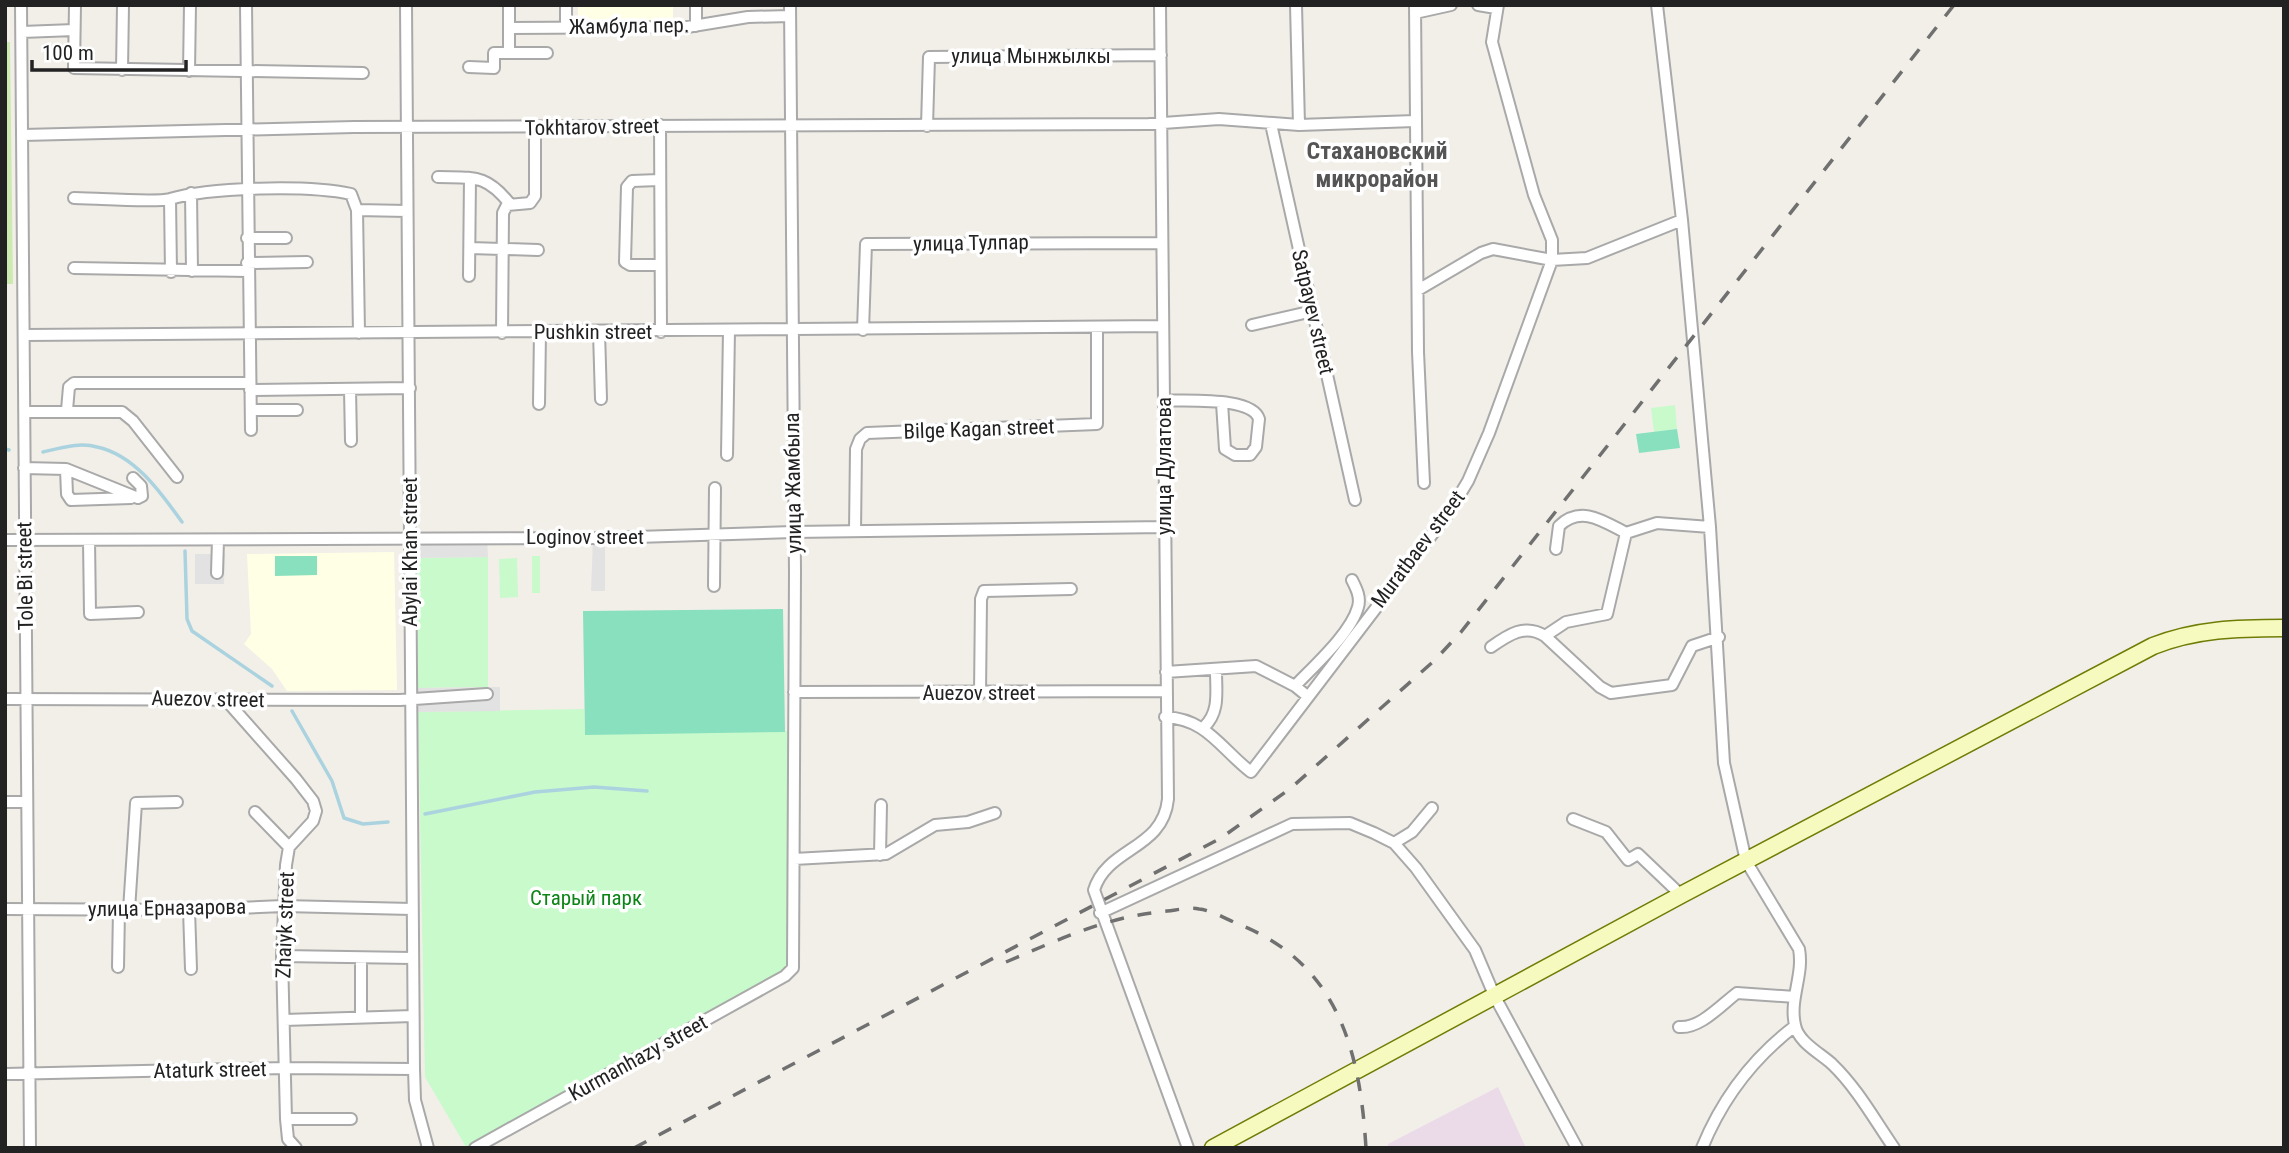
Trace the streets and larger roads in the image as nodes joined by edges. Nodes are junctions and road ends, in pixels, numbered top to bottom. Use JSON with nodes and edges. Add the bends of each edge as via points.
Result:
{"nodes":[{"id":1,"x":21,"y":5,"type":"edge"},
{"id":2,"x":75,"y":5,"type":"edge"},
{"id":3,"x":123,"y":5,"type":"edge"},
{"id":4,"x":190,"y":5,"type":"edge"},
{"id":5,"x":246,"y":5,"type":"edge"},
{"id":6,"x":406,"y":5,"type":"edge"},
{"id":7,"x":509,"y":5,"type":"edge"},
{"id":8,"x":566,"y":5,"type":"edge"},
{"id":9,"x":696,"y":5,"type":"edge"},
{"id":10,"x":1160,"y":5,"type":"edge"},
{"id":11,"x":1296,"y":5,"type":"edge"},
{"id":12,"x":1451,"y":5,"type":"edge"},
{"id":13,"x":1478,"y":5,"type":"edge"},
{"id":14,"x":1657,"y":5,"type":"edge"},
{"id":15,"x":1497,"y":7,"type":"edge"},
{"id":16,"x":1415,"y":9,"type":"edge"},
{"id":17,"x":790,"y":11,"type":"edge"},
{"id":18,"x":696,"y":26,"type":"junction"},
{"id":19,"x":566,"y":27,"type":"junction"},
{"id":20,"x":509,"y":28,"type":"junction"},
{"id":21,"x":74,"y":30,"type":"junction"},
{"id":22,"x":22,"y":32,"type":"junction"},
{"id":23,"x":509,"y":53,"type":"junction"},
{"id":24,"x":547,"y":53,"type":"dead end"},
{"id":25,"x":1161,"y":55,"type":"junction"},
{"id":26,"x":469,"y":67,"type":"dead end"},
{"id":27,"x":122,"y":70,"type":"junction"},
{"id":28,"x":189,"y":71,"type":"junction"},
{"id":29,"x":245,"y":73,"type":"junction"},
{"id":30,"x":363,"y":74,"type":"dead end"},
{"id":31,"x":1415,"y":121,"type":"junction"},
{"id":32,"x":1161,"y":123,"type":"junction"},
{"id":33,"x":1271,"y":124,"type":"junction"},
{"id":34,"x":660,"y":125,"type":"junction"},
{"id":35,"x":789,"y":125,"type":"junction"},
{"id":36,"x":1299,"y":125,"type":"junction"},
{"id":37,"x":927,"y":126,"type":"junction"},
{"id":38,"x":405,"y":128,"type":"junction"},
{"id":39,"x":535,"y":128,"type":"junction"},
{"id":40,"x":245,"y":130,"type":"junction"},
{"id":41,"x":23,"y":135,"type":"junction"},
{"id":42,"x":438,"y":177,"type":"dead end"},
{"id":43,"x":470,"y":178,"type":"junction"},
{"id":44,"x":659,"y":180,"type":"junction"},
{"id":45,"x":246,"y":191,"type":"junction"},
{"id":46,"x":191,"y":193,"type":"junction"},
{"id":47,"x":74,"y":198,"type":"dead end"},
{"id":48,"x":170,"y":199,"type":"junction"},
{"id":49,"x":510,"y":204,"type":"junction"},
{"id":50,"x":357,"y":210,"type":"junction"},
{"id":51,"x":407,"y":211,"type":"junction"},
{"id":52,"x":1682,"y":220,"type":"junction"},
{"id":53,"x":286,"y":237,"type":"dead end"},
{"id":54,"x":247,"y":238,"type":"junction"},
{"id":55,"x":1161,"y":243,"type":"junction"},
{"id":56,"x":470,"y":248,"type":"junction"},
{"id":57,"x":502,"y":250,"type":"junction"},
{"id":58,"x":538,"y":250,"type":"dead end"},
{"id":59,"x":1552,"y":260,"type":"junction"},
{"id":60,"x":307,"y":262,"type":"dead end"},
{"id":61,"x":660,"y":265,"type":"junction"},
{"id":62,"x":247,"y":267,"type":"junction"},
{"id":63,"x":74,"y":268,"type":"dead end"},
{"id":64,"x":192,"y":271,"type":"junction"},
{"id":65,"x":171,"y":272,"type":"junction"},
{"id":66,"x":469,"y":276,"type":"dead end"},
{"id":67,"x":1418,"y":290,"type":"junction"},
{"id":68,"x":1313,"y":311,"type":"junction"},
{"id":69,"x":1252,"y":325,"type":"dead end"},
{"id":70,"x":1161,"y":326,"type":"junction"},
{"id":71,"x":1097,"y":327,"type":"junction"},
{"id":72,"x":729,"y":330,"type":"junction"},
{"id":73,"x":792,"y":330,"type":"junction"},
{"id":74,"x":863,"y":330,"type":"junction"},
{"id":75,"x":540,"y":332,"type":"junction"},
{"id":76,"x":599,"y":332,"type":"junction"},
{"id":77,"x":661,"y":332,"type":"junction"},
{"id":78,"x":359,"y":333,"type":"junction"},
{"id":79,"x":408,"y":333,"type":"junction"},
{"id":80,"x":502,"y":333,"type":"junction"},
{"id":81,"x":25,"y":335,"type":"junction"},
{"id":82,"x":250,"y":335,"type":"junction"},
{"id":83,"x":250,"y":386,"type":"junction"},
{"id":84,"x":410,"y":388,"type":"junction"},
{"id":85,"x":350,"y":389,"type":"junction"},
{"id":86,"x":601,"y":399,"type":"dead end"},
{"id":87,"x":1164,"y":400,"type":"junction"},
{"id":88,"x":1222,"y":403,"type":"junction"},
{"id":89,"x":539,"y":404,"type":"dead end"},
{"id":90,"x":67,"y":410,"type":"junction"},
{"id":91,"x":251,"y":410,"type":"junction"},
{"id":92,"x":297,"y":410,"type":"dead end"},
{"id":93,"x":25,"y":412,"type":"junction"},
{"id":94,"x":251,"y":430,"type":"dead end"},
{"id":95,"x":351,"y":441,"type":"dead end"},
{"id":96,"x":727,"y":455,"type":"dead end"},
{"id":97,"x":24,"y":468,"type":"junction"},
{"id":98,"x":66,"y":469,"type":"junction"},
{"id":99,"x":177,"y":477,"type":"dead end"},
{"id":100,"x":133,"y":478,"type":"dead end"},
{"id":101,"x":1424,"y":483,"type":"dead end"},
{"id":102,"x":715,"y":488,"type":"dead end"},
{"id":103,"x":138,"y":498,"type":"junction"},
{"id":104,"x":1355,"y":500,"type":"dead end"},
{"id":105,"x":1164,"y":527,"type":"junction"},
{"id":106,"x":1710,"y":527,"type":"junction"},
{"id":107,"x":855,"y":531,"type":"junction"},
{"id":108,"x":793,"y":532,"type":"junction"},
{"id":109,"x":1626,"y":533,"type":"junction"},
{"id":110,"x":715,"y":534,"type":"junction"},
{"id":111,"x":410,"y":539,"type":"junction"},
{"id":112,"x":5,"y":540,"type":"edge"},
{"id":113,"x":25,"y":540,"type":"junction"},
{"id":114,"x":89,"y":540,"type":"junction"},
{"id":115,"x":218,"y":540,"type":"junction"},
{"id":116,"x":1556,"y":549,"type":"dead end"},
{"id":117,"x":217,"y":573,"type":"dead end"},
{"id":118,"x":1352,"y":580,"type":"dead end"},
{"id":119,"x":715,"y":586,"type":"dead end"},
{"id":120,"x":1071,"y":589,"type":"dead end"},
{"id":121,"x":138,"y":612,"type":"dead end"},
{"id":122,"x":2284,"y":628,"type":"edge"},
{"id":123,"x":1545,"y":636,"type":"junction"},
{"id":124,"x":1718,"y":637,"type":"junction"},
{"id":125,"x":1491,"y":647,"type":"dead end"},
{"id":126,"x":1216,"y":671,"type":"junction"},
{"id":127,"x":1166,"y":672,"type":"junction"},
{"id":128,"x":1295,"y":686,"type":"junction"},
{"id":129,"x":1165,"y":691,"type":"junction"},
{"id":130,"x":794,"y":692,"type":"junction"},
{"id":131,"x":487,"y":694,"type":"dead end"},
{"id":132,"x":980,"y":694,"type":"junction"},
{"id":133,"x":1307,"y":695,"type":"junction"},
{"id":134,"x":5,"y":699,"type":"edge"},
{"id":135,"x":27,"y":699,"type":"junction"},
{"id":136,"x":410,"y":699,"type":"junction"},
{"id":137,"x":226,"y":700,"type":"junction"},
{"id":138,"x":1165,"y":717,"type":"junction"},
{"id":139,"x":1204,"y":727,"type":"junction"},
{"id":140,"x":5,"y":802,"type":"edge"},
{"id":141,"x":27,"y":802,"type":"junction"},
{"id":142,"x":177,"y":802,"type":"dead end"},
{"id":143,"x":881,"y":805,"type":"dead end"},
{"id":144,"x":1432,"y":808,"type":"dead end"},
{"id":145,"x":255,"y":812,"type":"dead end"},
{"id":146,"x":995,"y":813,"type":"dead end"},
{"id":147,"x":1573,"y":819,"type":"dead end"},
{"id":148,"x":1395,"y":843,"type":"junction"},
{"id":149,"x":289,"y":847,"type":"junction"},
{"id":150,"x":880,"y":855,"type":"junction"},
{"id":151,"x":794,"y":859,"type":"junction"},
{"id":152,"x":1746,"y":861,"type":"junction"},
{"id":153,"x":1681,"y":895,"type":"junction"},
{"id":154,"x":283,"y":906,"type":"junction"},
{"id":155,"x":5,"y":909,"type":"edge"},
{"id":156,"x":27,"y":909,"type":"junction"},
{"id":157,"x":412,"y":909,"type":"junction"},
{"id":158,"x":124,"y":910,"type":"junction"},
{"id":159,"x":189,"y":910,"type":"junction"},
{"id":160,"x":1100,"y":913,"type":"junction"},
{"id":161,"x":282,"y":956,"type":"junction"},
{"id":162,"x":361,"y":958,"type":"junction"},
{"id":163,"x":412,"y":958,"type":"junction"},
{"id":164,"x":794,"y":961,"type":"joint"},
{"id":165,"x":118,"y":967,"type":"dead end"},
{"id":166,"x":191,"y":969,"type":"dead end"},
{"id":167,"x":1495,"y":997,"type":"junction"},
{"id":168,"x":1795,"y":997,"type":"junction"},
{"id":169,"x":414,"y":1016,"type":"junction"},
{"id":170,"x":361,"y":1018,"type":"junction"},
{"id":171,"x":284,"y":1020,"type":"junction"},
{"id":172,"x":1795,"y":1026,"type":"junction"},
{"id":173,"x":1679,"y":1027,"type":"dead end"},
{"id":174,"x":284,"y":1068,"type":"junction"},
{"id":175,"x":414,"y":1069,"type":"junction"},
{"id":176,"x":5,"y":1074,"type":"edge"},
{"id":177,"x":30,"y":1074,"type":"junction"},
{"id":178,"x":286,"y":1119,"type":"junction"},
{"id":179,"x":351,"y":1119,"type":"dead end"},
{"id":180,"x":30,"y":1148,"type":"edge"},
{"id":181,"x":296,"y":1148,"type":"edge"},
{"id":182,"x":428,"y":1148,"type":"edge"},
{"id":183,"x":475,"y":1148,"type":"edge"},
{"id":184,"x":1188,"y":1148,"type":"edge"},
{"id":185,"x":1213,"y":1148,"type":"edge"},
{"id":186,"x":1577,"y":1148,"type":"edge"},
{"id":187,"x":1702,"y":1148,"type":"edge"},
{"id":188,"x":1894,"y":1148,"type":"edge"}],
"edges":[{"from":1,"to":22,"type":"street","name":"Tole Bi street"},
{"from":2,"to":21,"type":"street"},
{"from":3,"to":27,"type":"street"},
{"from":4,"to":28,"type":"street"},
{"from":5,"to":29,"type":"street"},
{"from":6,"to":38,"type":"street","name":"Abylai Khan street"},
{"from":7,"to":20,"type":"street"},
{"from":8,"to":19,"type":"street"},
{"from":9,"to":18,"type":"street"},
{"from":10,"to":25,"type":"street","name":"улица Дулатова"},
{"from":11,"to":36,"type":"street"},
{"from":12,"to":16,"type":"street"},
{"from":13,"to":15,"type":"street"},
{"from":14,"to":52,"type":"street"},
{"from":15,"to":59,"type":"street","via":[[1492,41],[1534,195],[1552,240]]},
{"from":16,"to":31,"type":"street","name":"Muratbaev street"},
{"from":17,"to":18,"type":"street","name":"Жамбула пер."},
{"from":17,"to":35,"type":"street","name":"улица Жамбыла"},
{"from":18,"to":19,"type":"street","name":"Жамбула пер."},
{"from":19,"to":20,"type":"street","name":"Жамбула пер."},
{"from":20,"to":23,"type":"street"},
{"from":21,"to":22,"type":"street"},
{"from":21,"to":27,"type":"street","via":[[74,68]]},
{"from":22,"to":41,"type":"street","name":"Tole Bi street"},
{"from":23,"to":24,"type":"street"},
{"from":23,"to":26,"type":"street","via":[[494,53],[494,68]]},
{"from":25,"to":32,"type":"street","name":"улица Дулатова"},
{"from":25,"to":37,"type":"street","name":"улица Мынжылкы","via":[[929,57]]},
{"from":27,"to":28,"type":"street"},
{"from":28,"to":29,"type":"street"},
{"from":29,"to":30,"type":"street"},
{"from":29,"to":40,"type":"street"},
{"from":31,"to":36,"type":"street"},
{"from":31,"to":67,"type":"street","name":"Muratbaev street"},
{"from":32,"to":33,"type":"street","name":"Tokhtarov street","via":[[1219,119]]},
{"from":32,"to":37,"type":"street","name":"Tokhtarov street"},
{"from":32,"to":55,"type":"street","name":"улица Дулатова"},
{"from":33,"to":36,"type":"street"},
{"from":33,"to":68,"type":"street","name":"Satpayev street"},
{"from":34,"to":35,"type":"street","name":"Tokhtarov street"},
{"from":34,"to":39,"type":"street","name":"Tokhtarov street"},
{"from":34,"to":44,"type":"street"},
{"from":35,"to":37,"type":"street","name":"Tokhtarov street"},
{"from":35,"to":73,"type":"street","name":"улица Жамбыла"},
{"from":38,"to":39,"type":"street","name":"Tokhtarov street"},
{"from":38,"to":40,"type":"street","name":"Tokhtarov street"},
{"from":38,"to":51,"type":"street","name":"Abylai Khan street"},
{"from":39,"to":49,"type":"street","via":[[535,196],[530,203]]},
{"from":40,"to":41,"type":"street","name":"Tokhtarov street"},
{"from":40,"to":45,"type":"street"},
{"from":41,"to":81,"type":"street","name":"Tole Bi street"},
{"from":42,"to":43,"type":"street"},
{"from":43,"to":49,"type":"street","via":[[496,186]]},
{"from":43,"to":56,"type":"street"},
{"from":44,"to":61,"type":"street"},
{"from":44,"to":61,"type":"street","via":[[632,181],[627,187],[625,262]]},
{"from":45,"to":46,"type":"street"},
{"from":45,"to":50,"type":"street","via":[[348,193]]},
{"from":45,"to":54,"type":"street"},
{"from":46,"to":48,"type":"street"},
{"from":46,"to":64,"type":"street"},
{"from":47,"to":48,"type":"street"},
{"from":48,"to":65,"type":"street"},
{"from":49,"to":57,"type":"street","via":[[503,213]]},
{"from":50,"to":51,"type":"street"},
{"from":50,"to":78,"type":"street"},
{"from":51,"to":79,"type":"street","name":"Abylai Khan street"},
{"from":52,"to":59,"type":"street","via":[[1587,258]]},
{"from":52,"to":106,"type":"street"},
{"from":53,"to":54,"type":"street"},
{"from":54,"to":62,"type":"street"},
{"from":55,"to":70,"type":"street","name":"улица Дулатова"},
{"from":55,"to":74,"type":"street","name":"улица Тулпар","via":[[866,244]]},
{"from":56,"to":57,"type":"street"},
{"from":56,"to":66,"type":"street"},
{"from":57,"to":58,"type":"street"},
{"from":57,"to":80,"type":"street"},
{"from":59,"to":67,"type":"street","via":[[1493,249]]},
{"from":59,"to":133,"type":"street","name":"Muratbaev street","via":[[1468,481]]},
{"from":60,"to":62,"type":"street"},
{"from":61,"to":77,"type":"street"},
{"from":62,"to":64,"type":"street"},
{"from":62,"to":82,"type":"street"},
{"from":63,"to":65,"type":"street"},
{"from":64,"to":65,"type":"street"},
{"from":67,"to":101,"type":"street","name":"Muratbaev street"},
{"from":68,"to":69,"type":"street"},
{"from":68,"to":104,"type":"street","name":"Satpayev street"},
{"from":70,"to":71,"type":"street","name":"Pushkin street"},
{"from":70,"to":87,"type":"street","name":"улица Дулатова"},
{"from":71,"to":74,"type":"street","name":"Pushkin street"},
{"from":71,"to":107,"type":"street","name":"Bilge Kagan street","via":[[1097,424],[867,433],[856,449]]},
{"from":72,"to":73,"type":"street","name":"Pushkin street"},
{"from":72,"to":77,"type":"street","name":"Pushkin street"},
{"from":72,"to":96,"type":"street"},
{"from":73,"to":74,"type":"street","name":"Pushkin street"},
{"from":73,"to":108,"type":"street","name":"улица Жамбыла"},
{"from":75,"to":76,"type":"street","name":"Pushkin street"},
{"from":75,"to":80,"type":"street","name":"Pushkin street"},
{"from":75,"to":89,"type":"street"},
{"from":76,"to":77,"type":"street","name":"Pushkin street"},
{"from":76,"to":86,"type":"street"},
{"from":78,"to":79,"type":"street","name":"Pushkin street"},
{"from":78,"to":82,"type":"street","name":"Pushkin street"},
{"from":79,"to":80,"type":"street","name":"Pushkin street"},
{"from":79,"to":84,"type":"street","name":"Abylai Khan street"},
{"from":81,"to":82,"type":"street","name":"Pushkin street"},
{"from":81,"to":93,"type":"street","name":"Tole Bi street"},
{"from":82,"to":83,"type":"street"},
{"from":83,"to":85,"type":"street"},
{"from":83,"to":90,"type":"street","via":[[75,383],[67,391]]},
{"from":83,"to":91,"type":"street"},
{"from":84,"to":85,"type":"street"},
{"from":84,"to":111,"type":"street","name":"Abylai Khan street"},
{"from":85,"to":95,"type":"street"},
{"from":87,"to":88,"type":"street"},
{"from":87,"to":105,"type":"street","name":"улица Дулатова"},
{"from":88,"to":88,"type":"street","via":[[1250,407],[1258,414],[1256,447],[1250,455],[1235,455],[1225,449]]},
{"from":90,"to":93,"type":"street"},
{"from":90,"to":99,"type":"street","via":[[122,412]]},
{"from":91,"to":92,"type":"street"},
{"from":91,"to":94,"type":"street"},
{"from":93,"to":97,"type":"street","name":"Tole Bi street"},
{"from":97,"to":98,"type":"street"},
{"from":97,"to":113,"type":"street","name":"Tole Bi street"},
{"from":98,"to":103,"type":"street"},
{"from":98,"to":103,"type":"street","via":[[71,500]]},
{"from":100,"to":103,"type":"street","via":[[141,486]]},
{"from":102,"to":110,"type":"street"},
{"from":105,"to":107,"type":"street","name":"Loginov street"},
{"from":105,"to":127,"type":"street","name":"улица Дулатова"},
{"from":106,"to":109,"type":"street","via":[[1657,523]]},
{"from":106,"to":124,"type":"street"},
{"from":107,"to":108,"type":"street","name":"Loginov street"},
{"from":108,"to":110,"type":"street","name":"Loginov street"},
{"from":108,"to":130,"type":"street","name":"улица Жамбыла"},
{"from":109,"to":116,"type":"street","via":[[1597,517],[1573,516],[1559,526]]},
{"from":109,"to":123,"type":"street","via":[[1607,614],[1566,622]]},
{"from":110,"to":111,"type":"street","name":"Loginov street"},
{"from":110,"to":119,"type":"street"},
{"from":111,"to":115,"type":"street","name":"Loginov street"},
{"from":111,"to":136,"type":"street","name":"Abylai Khan street"},
{"from":112,"to":113,"type":"street","name":"Loginov street"},
{"from":113,"to":114,"type":"street","name":"Loginov street"},
{"from":113,"to":135,"type":"street","name":"Tole Bi street"},
{"from":114,"to":115,"type":"street","name":"Loginov street"},
{"from":114,"to":121,"type":"street","via":[[90,614]]},
{"from":115,"to":117,"type":"street"},
{"from":118,"to":128,"type":"street","via":[[1359,606]]},
{"from":120,"to":132,"type":"street","via":[[985,591],[981,599]]},
{"from":122,"to":152,"type":"street","via":[[2189,633],[2153,646]]},
{"from":123,"to":124,"type":"street","via":[[1611,693],[1672,685],[1692,646]]},
{"from":123,"to":125,"type":"street","via":[[1521,630]]},
{"from":124,"to":152,"type":"street","via":[[1724,763]]},
{"from":126,"to":127,"type":"street"},
{"from":126,"to":128,"type":"street","via":[[1256,666]]},
{"from":126,"to":139,"type":"street","via":[[1216,707]]},
{"from":127,"to":129,"type":"street","name":"улица Дулатова"},
{"from":128,"to":133,"type":"street"},
{"from":129,"to":132,"type":"street","name":"Auezov street"},
{"from":129,"to":138,"type":"street","name":"улица Дулатова"},
{"from":130,"to":132,"type":"street","name":"Auezov street"},
{"from":130,"to":151,"type":"street","name":"улица Жамбыла"},
{"from":131,"to":136,"type":"street","name":"Auezov street"},
{"from":133,"to":139,"type":"street","name":"Muratbaev street","via":[[1251,772]]},
{"from":134,"to":135,"type":"street","name":"Auezov street"},
{"from":135,"to":137,"type":"street","name":"Auezov street"},
{"from":135,"to":141,"type":"street","name":"Tole Bi street"},
{"from":136,"to":137,"type":"street","name":"Auezov street"},
{"from":136,"to":157,"type":"street","name":"Abylai Khan street"},
{"from":137,"to":149,"type":"street","name":"Zhaiyk street","via":[[313,801],[313,821]]},
{"from":138,"to":139,"type":"street","via":[[1184,718]]},
{"from":138,"to":160,"type":"street","name":"улица Дулатова","via":[[1166,811],[1151,838],[1108,867],[1096,883]]},
{"from":140,"to":141,"type":"street"},
{"from":141,"to":156,"type":"street","name":"Tole Bi street"},
{"from":142,"to":158,"type":"street","via":[[136,803]]},
{"from":143,"to":150,"type":"street"},
{"from":144,"to":148,"type":"street","via":[[1412,832]]},
{"from":145,"to":149,"type":"street"},
{"from":146,"to":150,"type":"street","via":[[968,822],[935,825]]},
{"from":147,"to":153,"type":"street","via":[[1606,832],[1628,860],[1638,854]]},
{"from":148,"to":160,"type":"street","via":[[1350,823],[1292,824]]},
{"from":148,"to":167,"type":"street","via":[[1475,950]]},
{"from":149,"to":154,"type":"street","name":"Zhaiyk street"},
{"from":150,"to":151,"type":"street"},
{"from":151,"to":164,"type":"street","name":"улица Жамбыла"},
{"from":152,"to":153,"type":"street"},
{"from":152,"to":168,"type":"street","via":[[1799,949],[1802,964]]},
{"from":153,"to":167,"type":"street"},
{"from":154,"to":157,"type":"street","name":"улица Ерназарова"},
{"from":154,"to":159,"type":"street","name":"улица Ерназарова"},
{"from":154,"to":161,"type":"street","name":"Zhaiyk street"},
{"from":155,"to":156,"type":"street","name":"улица Ерназарова"},
{"from":156,"to":158,"type":"street","name":"улица Ерназарова"},
{"from":156,"to":177,"type":"street","name":"Tole Bi street"},
{"from":157,"to":163,"type":"street","name":"Abylai Khan street"},
{"from":158,"to":159,"type":"street","name":"улица Ерназарова"},
{"from":158,"to":165,"type":"street"},
{"from":159,"to":166,"type":"street"},
{"from":160,"to":184,"type":"street"},
{"from":161,"to":162,"type":"street"},
{"from":161,"to":171,"type":"street","name":"Zhaiyk street"},
{"from":162,"to":163,"type":"street"},
{"from":162,"to":170,"type":"street"},
{"from":163,"to":169,"type":"street","name":"Abylai Khan street"},
{"from":164,"to":183,"type":"street","name":"Kurmanhazy street","via":[[785,976]]},
{"from":167,"to":185,"type":"street"},
{"from":167,"to":186,"type":"street"},
{"from":168,"to":172,"type":"street"},
{"from":168,"to":173,"type":"street","via":[[1737,993],[1704,1019]]},
{"from":169,"to":170,"type":"street"},
{"from":169,"to":175,"type":"street","name":"Abylai Khan street"},
{"from":170,"to":171,"type":"street"},
{"from":171,"to":174,"type":"street","name":"Zhaiyk street"},
{"from":172,"to":187,"type":"street","via":[[1732,1088]]},
{"from":172,"to":188,"type":"street","via":[[1855,1090]]},
{"from":174,"to":175,"type":"street","name":"Ataturk street"},
{"from":174,"to":177,"type":"street","name":"Ataturk street"},
{"from":174,"to":178,"type":"street","name":"Zhaiyk street"},
{"from":175,"to":182,"type":"street","name":"Abylai Khan street","via":[[415,1100]]},
{"from":176,"to":177,"type":"street","name":"Ataturk street"},
{"from":177,"to":180,"type":"street","name":"Tole Bi street"},
{"from":178,"to":179,"type":"street"},
{"from":178,"to":181,"type":"street","name":"Zhaiyk street","via":[[288,1139]]}]}
